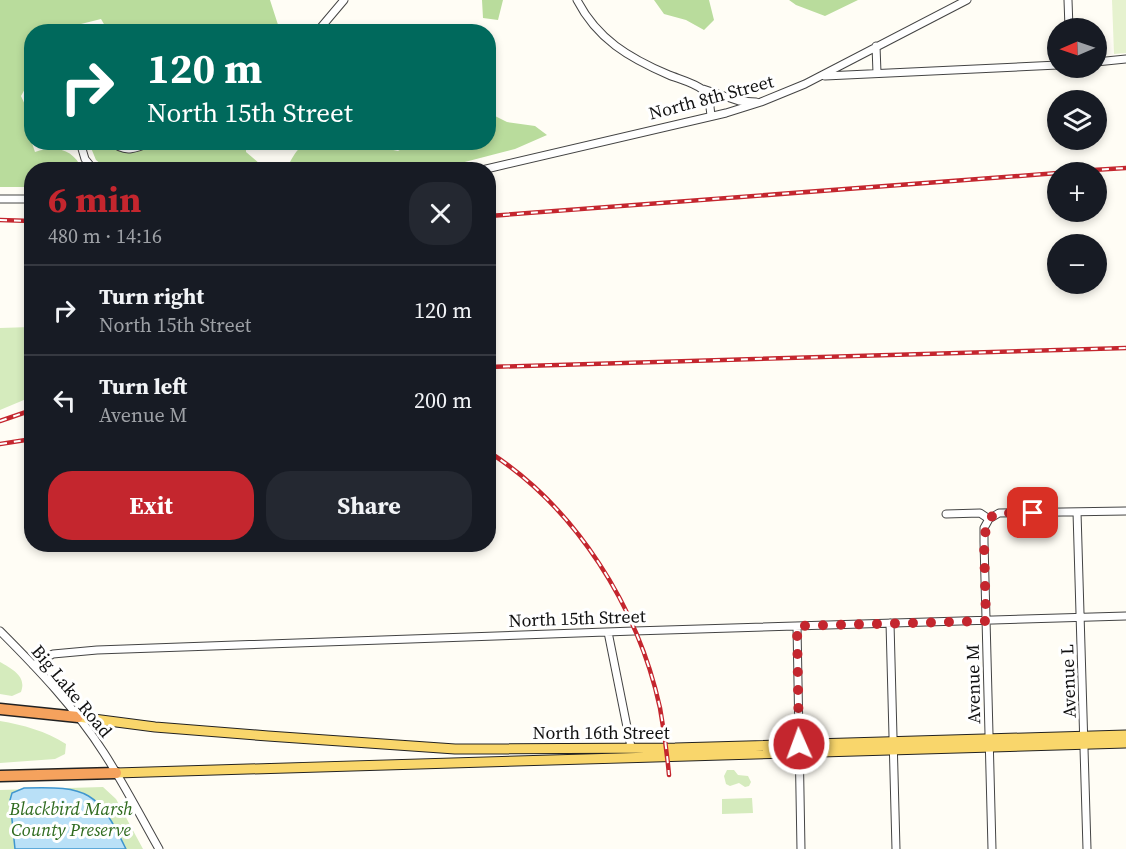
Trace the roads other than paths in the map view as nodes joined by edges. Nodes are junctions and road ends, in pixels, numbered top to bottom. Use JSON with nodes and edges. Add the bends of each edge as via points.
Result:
{"nodes":[{"id":1,"x":344,"y":0,"type":"edge"},
{"id":2,"x":577,"y":0,"type":"edge"},
{"id":3,"x":967,"y":0,"type":"edge"},
{"id":4,"x":1068,"y":0,"type":"edge"},
{"id":5,"x":1069,"y":18,"type":"edge"},
{"id":6,"x":324,"y":24,"type":"edge"},
{"id":7,"x":876,"y":46,"type":"junction"},
{"id":8,"x":1126,"y":59,"type":"edge"},
{"id":9,"x":1107,"y":61,"type":"edge"},
{"id":10,"x":1047,"y":65,"type":"edge"},
{"id":11,"x":877,"y":73,"type":"junction"},
{"id":12,"x":822,"y":76,"type":"junction"},
{"id":13,"x":703,"y":89,"type":"junction"},
{"id":14,"x":761,"y":102,"type":"junction"},
{"id":15,"x":711,"y":116,"type":"junction"},
{"id":16,"x":496,"y":167,"type":"edge"},
{"id":17,"x":0,"y":199,"type":"edge"},
{"id":18,"x":24,"y":199,"type":"edge"},
{"id":19,"x":1126,"y":511,"type":"edge"},
{"id":20,"x":1077,"y":512,"type":"junction"},
{"id":21,"x":946,"y":514,"type":"dead end"},
{"id":22,"x":989,"y":519,"type":"junction"},
{"id":23,"x":1126,"y":616,"type":"edge"},
{"id":24,"x":1081,"y":618,"type":"junction"},
{"id":25,"x":986,"y":621,"type":"junction"},
{"id":26,"x":890,"y":623,"type":"junction"},
{"id":27,"x":797,"y":626,"type":"junction"},
{"id":28,"x":0,"y":632,"type":"edge"},
{"id":29,"x":608,"y":632,"type":"junction"},
{"id":30,"x":33,"y":666,"type":"junction"},
{"id":31,"x":0,"y":709,"type":"edge"},
{"id":32,"x":78,"y":717,"type":"junction"},
{"id":33,"x":1126,"y":735,"type":"edge"},
{"id":34,"x":1085,"y":740,"type":"junction"},
{"id":35,"x":989,"y":743,"type":"junction"},
{"id":36,"x":1126,"y":743,"type":"edge"},
{"id":37,"x":893,"y":746,"type":"junction"},
{"id":38,"x":631,"y":747,"type":"junction"},
{"id":39,"x":799,"y":748,"type":"junction"},
{"id":40,"x":116,"y":773,"type":"junction"},
{"id":41,"x":0,"y":776,"type":"edge"},
{"id":42,"x":159,"y":849,"type":"edge"},
{"id":43,"x":801,"y":849,"type":"edge"},
{"id":44,"x":896,"y":849,"type":"edge"},
{"id":45,"x":992,"y":849,"type":"edge"},
{"id":46,"x":1087,"y":849,"type":"edge"}],
"edges":[{"from":1,"to":6,"type":"street"},
{"from":2,"to":13,"type":"street","via":[[595,29],[616,47],[644,64]]},
{"from":3,"to":7,"type":"street","name":"North 8th Street"},
{"from":4,"to":5,"type":"street"},
{"from":7,"to":11,"type":"street"},
{"from":7,"to":12,"type":"street","name":"North 8th Street"},
{"from":8,"to":9,"type":"street"},
{"from":10,"to":11,"type":"street"},
{"from":11,"to":12,"type":"street"},
{"from":12,"to":14,"type":"street","name":"North 8th Street"},
{"from":13,"to":14,"type":"street","via":[[739,101]]},
{"from":13,"to":15,"type":"street"},
{"from":14,"to":15,"type":"street","name":"North 8th Street"},
{"from":15,"to":16,"type":"street","name":"North 8th Street"},
{"from":17,"to":18,"type":"street"},
{"from":19,"to":20,"type":"street"},
{"from":20,"to":22,"type":"street","via":[[999,513]]},
{"from":20,"to":24,"type":"street","name":"Avenue L"},
{"from":21,"to":22,"type":"street","via":[[980,513]]},
{"from":22,"to":25,"type":"street","name":"Avenue M","via":[[984,528]]},
{"from":23,"to":24,"type":"street","name":"North 15th Street"},
{"from":24,"to":25,"type":"street","name":"North 15th Street"},
{"from":24,"to":34,"type":"street","name":"Avenue L"},
{"from":25,"to":26,"type":"street","name":"North 15th Street"},
{"from":25,"to":35,"type":"street","name":"Avenue M"},
{"from":26,"to":27,"type":"street","name":"North 15th Street"},
{"from":26,"to":37,"type":"street"},
{"from":27,"to":29,"type":"street","name":"North 15th Street"},
{"from":27,"to":39,"type":"street"},
{"from":28,"to":30,"type":"street","name":"Big Lake Road"},
{"from":29,"to":30,"type":"street","name":"North 15th Street","via":[[70,651],[48,656]]},
{"from":29,"to":38,"type":"street"},
{"from":30,"to":32,"type":"street","name":"Big Lake Road"},
{"from":31,"to":32,"type":"highway"},
{"from":32,"to":38,"type":"main road","name":"North 16th Street","via":[[403,746]]},
{"from":32,"to":40,"type":"street","name":"Big Lake Road"},
{"from":33,"to":34,"type":"main road","name":"North 16th Street"},
{"from":34,"to":35,"type":"main road","name":"North 16th Street"},
{"from":34,"to":36,"type":"main road","name":"North 16th Street"},
{"from":34,"to":46,"type":"street","name":"Avenue L"},
{"from":35,"to":37,"type":"main road","name":"North 16th Street"},
{"from":35,"to":45,"type":"street","name":"Avenue M"},
{"from":37,"to":39,"type":"main road","name":"North 16th Street"},
{"from":37,"to":44,"type":"street"},
{"from":38,"to":39,"type":"main road","name":"North 16th Street"},
{"from":39,"to":40,"type":"main road","name":"North 16th Street"},
{"from":39,"to":43,"type":"street"},
{"from":40,"to":41,"type":"highway"},
{"from":40,"to":42,"type":"street","name":"Big Lake Road"}]}
